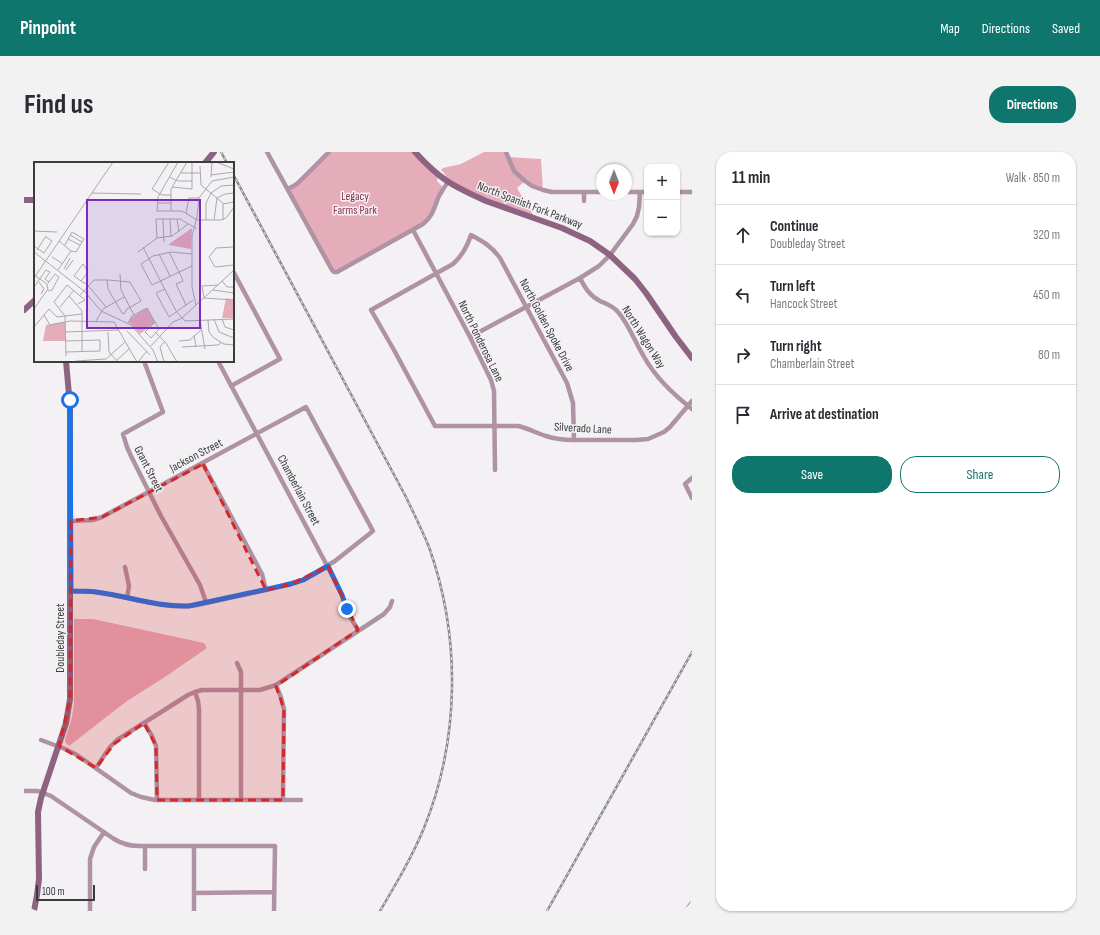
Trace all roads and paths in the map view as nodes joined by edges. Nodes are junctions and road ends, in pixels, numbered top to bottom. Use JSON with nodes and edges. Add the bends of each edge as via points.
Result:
{"nodes":[{"id":1,"x":214,"y":152,"type":"edge"},
{"id":2,"x":268,"y":152,"type":"edge"},
{"id":3,"x":329,"y":152,"type":"edge"},
{"id":4,"x":414,"y":152,"type":"edge"},
{"id":5,"x":506,"y":152,"type":"edge"},
{"id":6,"x":206,"y":162,"type":"edge"},
{"id":7,"x":448,"y":182,"type":"junction"},
{"id":8,"x":288,"y":189,"type":"junction"},
{"id":9,"x":584,"y":192,"type":"junction"},
{"id":10,"x":596,"y":192,"type":"edge"},
{"id":11,"x":632,"y":192,"type":"edge"},
{"id":12,"x":640,"y":192,"type":"junction"},
{"id":13,"x":644,"y":192,"type":"edge"},
{"id":14,"x":680,"y":192,"type":"edge"},
{"id":15,"x":692,"y":192,"type":"edge"},
{"id":16,"x":584,"y":202,"type":"dead end"},
{"id":17,"x":413,"y":230,"type":"junction"},
{"id":18,"x":610,"y":255,"type":"junction"},
{"id":19,"x":234,"y":273,"type":"edge"},
{"id":20,"x":436,"y":274,"type":"junction"},
{"id":21,"x":580,"y":278,"type":"junction"},
{"id":22,"x":34,"y":301,"type":"edge"},
{"id":23,"x":526,"y":307,"type":"junction"},
{"id":24,"x":24,"y":310,"type":"edge"},
{"id":25,"x":470,"y":337,"type":"junction"},
{"id":26,"x":692,"y":358,"type":"edge"},
{"id":27,"x":66,"y":362,"type":"edge"},
{"id":28,"x":144,"y":362,"type":"edge"},
{"id":29,"x":219,"y":362,"type":"edge"},
{"id":30,"x":231,"y":386,"type":"junction"},
{"id":31,"x":692,"y":401,"type":"edge"},
{"id":32,"x":690,"y":408,"type":"edge"},
{"id":33,"x":494,"y":426,"type":"junction"},
{"id":34,"x":257,"y":434,"type":"junction"},
{"id":35,"x":574,"y":440,"type":"junction"},
{"id":36,"x":202,"y":464,"type":"junction"},
{"id":37,"x":495,"y":470,"type":"dead end"},
{"id":38,"x":692,"y":478,"type":"edge"},
{"id":39,"x":150,"y":491,"type":"junction"},
{"id":40,"x":692,"y":498,"type":"edge"},
{"id":41,"x":71,"y":521,"type":"junction"},
{"id":42,"x":328,"y":566,"type":"junction"},
{"id":43,"x":125,"y":567,"type":"dead end"},
{"id":44,"x":266,"y":590,"type":"junction"},
{"id":45,"x":71,"y":591,"type":"junction"},
{"id":46,"x":128,"y":598,"type":"junction"},
{"id":47,"x":392,"y":601,"type":"dead end"},
{"id":48,"x":206,"y":602,"type":"junction"},
{"id":49,"x":358,"y":630,"type":"junction"},
{"id":50,"x":237,"y":663,"type":"dead end"},
{"id":51,"x":276,"y":685,"type":"junction"},
{"id":52,"x":241,"y":690,"type":"junction"},
{"id":53,"x":195,"y":692,"type":"junction"},
{"id":54,"x":144,"y":723,"type":"junction"},
{"id":55,"x":41,"y":740,"type":"dead end"},
{"id":56,"x":59,"y":746,"type":"junction"},
{"id":57,"x":96,"y":768,"type":"junction"},
{"id":58,"x":24,"y":791,"type":"edge"},
{"id":59,"x":43,"y":792,"type":"junction"},
{"id":60,"x":157,"y":800,"type":"junction"},
{"id":61,"x":198,"y":800,"type":"junction"},
{"id":62,"x":240,"y":800,"type":"junction"},
{"id":63,"x":283,"y":800,"type":"junction"},
{"id":64,"x":301,"y":800,"type":"dead end"},
{"id":65,"x":104,"y":832,"type":"junction"},
{"id":66,"x":145,"y":846,"type":"junction"},
{"id":67,"x":194,"y":846,"type":"junction"},
{"id":68,"x":145,"y":869,"type":"dead end"},
{"id":69,"x":274,"y":892,"type":"junction"},
{"id":70,"x":194,"y":893,"type":"junction"},
{"id":71,"x":692,"y":904,"type":"edge"},
{"id":72,"x":34,"y":911,"type":"edge"},
{"id":73,"x":90,"y":911,"type":"edge"},
{"id":74,"x":194,"y":911,"type":"edge"},
{"id":75,"x":274,"y":911,"type":"edge"},
{"id":76,"x":687,"y":911,"type":"edge"}],
"edges":[{"from":1,"to":6,"type":"street"},
{"from":2,"to":8,"type":"street"},
{"from":3,"to":8,"type":"street","via":[[297,184]]},
{"from":4,"to":7,"type":"street","name":"North Spanish Fork Parkway"},
{"from":5,"to":9,"type":"street","via":[[520,176],[538,188],[552,192]]},
{"from":7,"to":17,"type":"street","via":[[429,219]]},
{"from":7,"to":18,"type":"street","name":"North Spanish Fork Parkway","via":[[486,201],[562,228],[590,241]]},
{"from":8,"to":17,"type":"street","via":[[334,272]]},
{"from":9,"to":10,"type":"street"},
{"from":9,"to":16,"type":"street"},
{"from":11,"to":12,"type":"street"},
{"from":12,"to":13,"type":"street"},
{"from":12,"to":18,"type":"street","via":[[637,216]]},
{"from":14,"to":15,"type":"street"},
{"from":17,"to":20,"type":"street","name":"North Ponderosa Lane"},
{"from":18,"to":21,"type":"street"},
{"from":18,"to":26,"type":"street","name":"North Spanish Fork Parkway","via":[[639,284]]},
{"from":19,"to":30,"type":"street","via":[[280,359]]},
{"from":20,"to":23,"type":"street","name":"North Golden Spoke Drive","via":[[459,259],[468,246],[471,235],[492,248],[500,258]]},
{"from":20,"to":25,"type":"street","name":"North Ponderosa Lane"},
{"from":20,"to":33,"type":"street","name":"Silverado Lane","via":[[371,310],[435,426]]},
{"from":21,"to":23,"type":"street"},
{"from":21,"to":32,"type":"street","name":"North Wagon Way","via":[[591,296],[611,305],[618,312],[656,375]]},
{"from":22,"to":24,"type":"street"},
{"from":23,"to":25,"type":"street"},
{"from":23,"to":35,"type":"street","name":"North Golden Spoke Drive","via":[[567,383],[574,411]]},
{"from":25,"to":33,"type":"street","name":"North Ponderosa Lane","via":[[494,391]]},
{"from":27,"to":41,"type":"street","name":"Doubleday Street","via":[[70,400]]},
{"from":28,"to":39,"type":"street","name":"Grant Street","via":[[163,412],[123,434],[131,456]]},
{"from":29,"to":30,"type":"street","name":"Chamberlain Street"},
{"from":30,"to":34,"type":"street","name":"Chamberlain Street"},
{"from":31,"to":32,"type":"street","name":"Silverado Lane"},
{"from":32,"to":35,"type":"street","name":"Silverado Lane","via":[[670,428],[648,439]]},
{"from":33,"to":35,"type":"street","name":"Silverado Lane","via":[[518,426],[555,438]]},
{"from":33,"to":37,"type":"street","name":"North Ponderosa Lane"},
{"from":34,"to":36,"type":"street","name":"Jackson Street"},
{"from":34,"to":42,"type":"street","name":"Chamberlain Street"},
{"from":34,"to":42,"type":"street","name":"Jackson Street","via":[[306,407],[373,531]]},
{"from":36,"to":39,"type":"street","name":"Jackson Street"},
{"from":36,"to":44,"type":"street","via":[[262,574]]},
{"from":38,"to":40,"type":"street","via":[[685,484]]},
{"from":39,"to":41,"type":"street","name":"Jackson Street","via":[[102,517]]},
{"from":39,"to":48,"type":"street","name":"Grant Street","via":[[161,516],[200,585]]},
{"from":41,"to":45,"type":"street","name":"Doubleday Street"},
{"from":42,"to":44,"type":"street","via":[[303,580]]},
{"from":42,"to":49,"type":"street","name":"Chamberlain Street"},
{"from":43,"to":46,"type":"street","via":[[129,586]]},
{"from":44,"to":48,"type":"street"},
{"from":45,"to":46,"type":"street","via":[[96,592]]},
{"from":45,"to":56,"type":"street","name":"Doubleday Street","via":[[70,699],[68,717]]},
{"from":46,"to":48,"type":"street","via":[[178,606]]},
{"from":47,"to":49,"type":"street","via":[[386,612]]},
{"from":49,"to":51,"type":"street"},
{"from":50,"to":52,"type":"street","via":[[241,672]]},
{"from":51,"to":52,"type":"street","via":[[260,690]]},
{"from":51,"to":63,"type":"street","via":[[284,709]]},
{"from":52,"to":53,"type":"street"},
{"from":52,"to":62,"type":"street"},
{"from":53,"to":54,"type":"street"},
{"from":53,"to":61,"type":"street","via":[[199,709]]},
{"from":54,"to":57,"type":"street","via":[[117,740]]},
{"from":54,"to":60,"type":"street","via":[[154,739],[156,750]]},
{"from":55,"to":56,"type":"street"},
{"from":56,"to":57,"type":"street"},
{"from":56,"to":59,"type":"street","name":"Doubleday Street"},
{"from":57,"to":60,"type":"street","via":[[136,795]]},
{"from":58,"to":59,"type":"street"},
{"from":59,"to":65,"type":"street"},
{"from":59,"to":72,"type":"street","name":"Doubleday Street","via":[[38,812],[38,879]]},
{"from":60,"to":61,"type":"street"},
{"from":61,"to":62,"type":"street"},
{"from":62,"to":63,"type":"street"},
{"from":63,"to":64,"type":"street"},
{"from":65,"to":66,"type":"street","via":[[121,843]]},
{"from":65,"to":73,"type":"street","via":[[90,859]]},
{"from":66,"to":67,"type":"street"},
{"from":66,"to":68,"type":"street"},
{"from":67,"to":69,"type":"street","via":[[274,846]]},
{"from":67,"to":70,"type":"street"},
{"from":69,"to":70,"type":"street"},
{"from":69,"to":75,"type":"street"},
{"from":70,"to":74,"type":"street"},
{"from":71,"to":76,"type":"street"}]}
